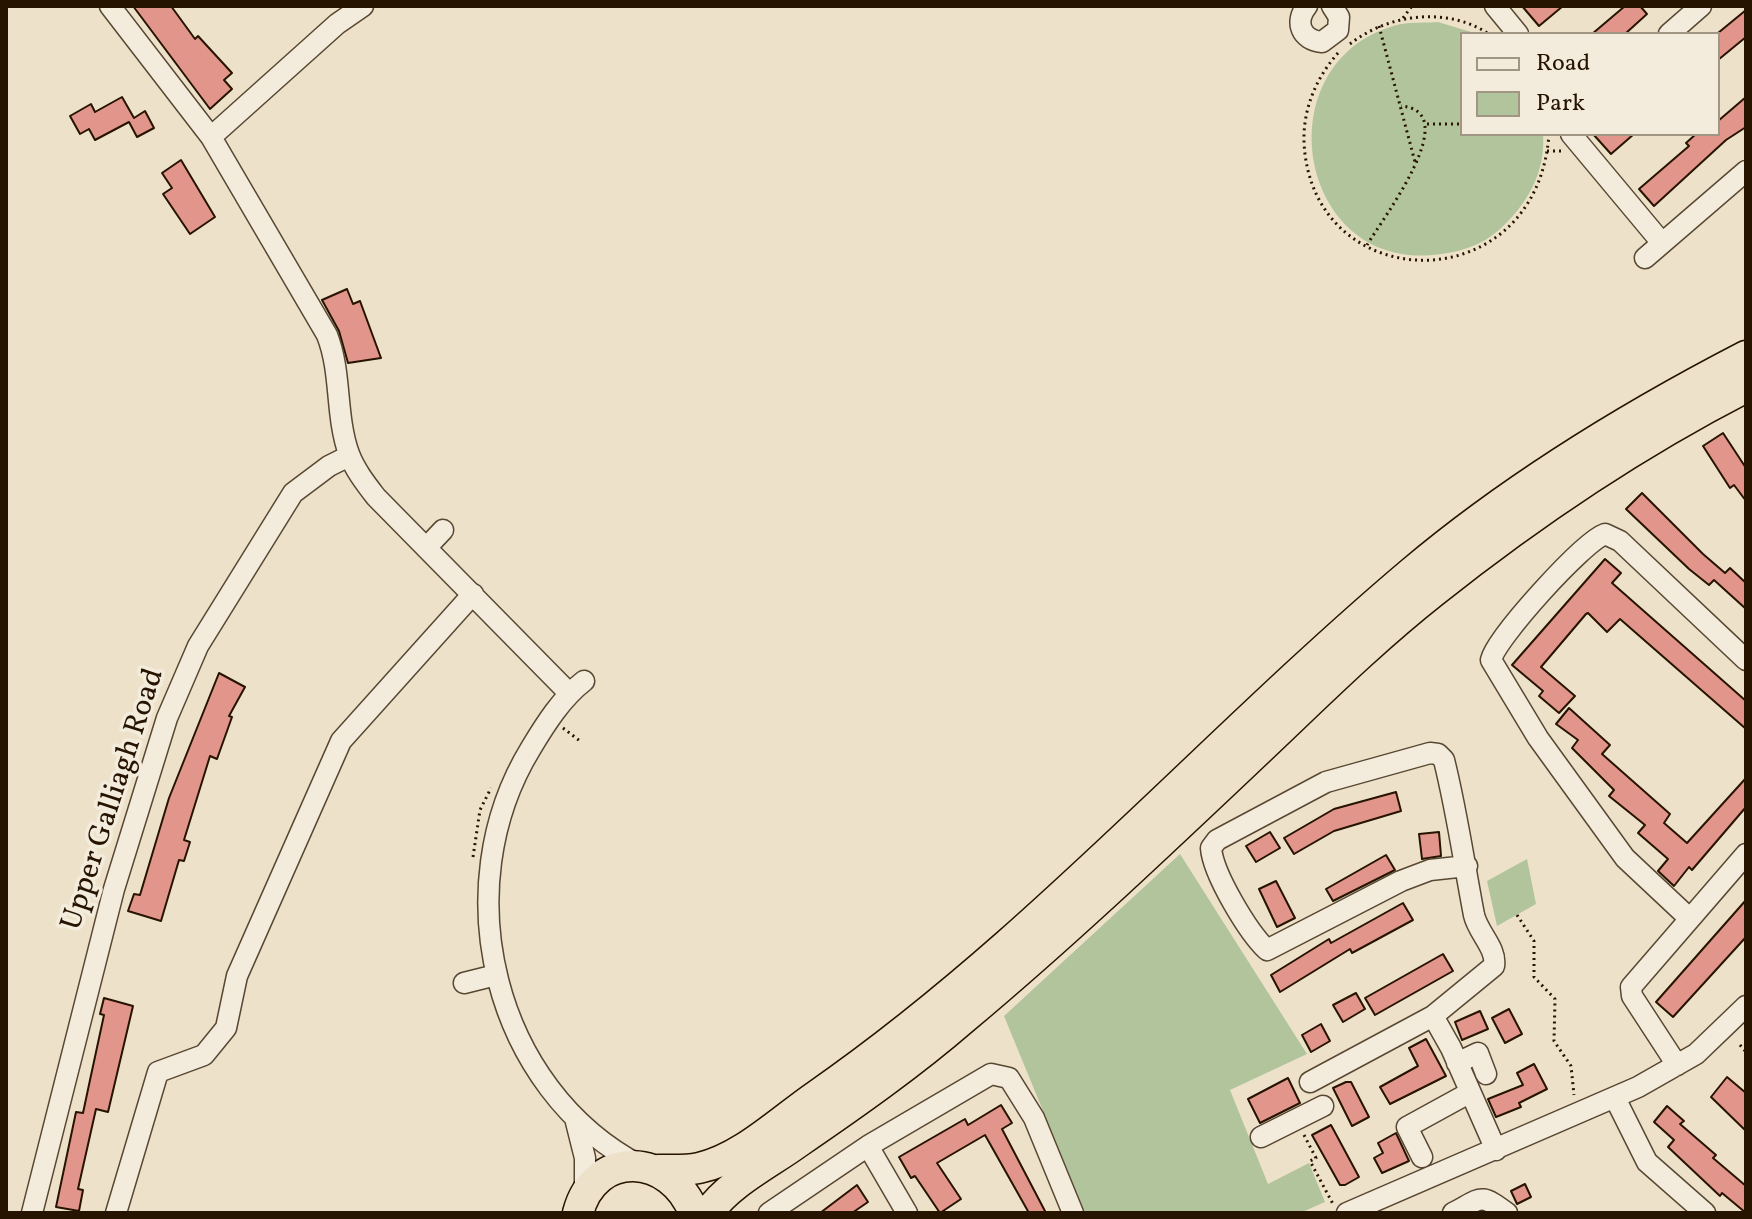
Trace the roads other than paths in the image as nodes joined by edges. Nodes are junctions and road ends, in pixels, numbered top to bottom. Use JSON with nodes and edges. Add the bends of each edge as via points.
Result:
{"nodes":[{"id":1,"x":110,"y":6,"type":"edge"},
{"id":2,"x":363,"y":6,"type":"edge"},
{"id":3,"x":1307,"y":6,"type":"edge"},
{"id":4,"x":1495,"y":6,"type":"edge"},
{"id":5,"x":1701,"y":6,"type":"edge"},
{"id":6,"x":1337,"y":7,"type":"edge"},
{"id":7,"x":1516,"y":32,"type":"edge"},
{"id":8,"x":1671,"y":32,"type":"edge"},
{"id":9,"x":1573,"y":136,"type":"edge"},
{"id":10,"x":211,"y":137,"type":"junction"},
{"id":11,"x":1746,"y":171,"type":"edge"},
{"id":12,"x":1662,"y":243,"type":"junction"},
{"id":13,"x":1645,"y":258,"type":"dead end"},
{"id":14,"x":1746,"y":356,"type":"edge"},
{"id":15,"x":1746,"y":387,"type":"edge"},
{"id":16,"x":349,"y":456,"type":"junction"},
{"id":17,"x":443,"y":530,"type":"dead end"},
{"id":18,"x":426,"y":548,"type":"junction"},
{"id":19,"x":473,"y":594,"type":"junction"},
{"id":20,"x":1746,"y":660,"type":"edge"},
{"id":21,"x":1746,"y":854,"type":"edge"},
{"id":22,"x":1467,"y":866,"type":"junction"},
{"id":23,"x":1689,"y":918,"type":"junction"},
{"id":24,"x":496,"y":975,"type":"junction"},
{"id":25,"x":464,"y":983,"type":"dead end"},
{"id":26,"x":1746,"y":1006,"type":"edge"},
{"id":27,"x":1433,"y":1016,"type":"junction"},
{"id":28,"x":1457,"y":1063,"type":"junction"},
{"id":29,"x":1677,"y":1065,"type":"junction"},
{"id":30,"x":1486,"y":1074,"type":"dead end"},
{"id":31,"x":1469,"y":1093,"type":"junction"},
{"id":32,"x":1615,"y":1098,"type":"junction"},
{"id":33,"x":576,"y":1122,"type":"junction"},
{"id":34,"x":1261,"y":1137,"type":"dead end"},
{"id":35,"x":868,"y":1146,"type":"junction"},
{"id":36,"x":1496,"y":1150,"type":"junction"},
{"id":37,"x":1422,"y":1157,"type":"dead end"},
{"id":38,"x":649,"y":1168,"type":"junction"},
{"id":39,"x":581,"y":1204,"type":"edge"},
{"id":40,"x":1340,"y":1208,"type":"edge"},
{"id":41,"x":32,"y":1213,"type":"edge"},
{"id":42,"x":116,"y":1213,"type":"edge"},
{"id":43,"x":694,"y":1213,"type":"edge"},
{"id":44,"x":708,"y":1213,"type":"edge"},
{"id":45,"x":769,"y":1213,"type":"edge"},
{"id":46,"x":907,"y":1213,"type":"edge"},
{"id":47,"x":1073,"y":1213,"type":"edge"},
{"id":48,"x":1453,"y":1213,"type":"edge"},
{"id":49,"x":1507,"y":1213,"type":"edge"},
{"id":50,"x":1705,"y":1213,"type":"edge"}],
"edges":[{"from":1,"to":10,"type":"street"},
{"from":2,"to":10,"type":"street"},
{"from":3,"to":6,"type":"street","via":[[1301,28],[1315,41],[1328,40],[1338,30]]},
{"from":4,"to":7,"type":"street"},
{"from":5,"to":8,"type":"street"},
{"from":9,"to":12,"type":"street"},
{"from":10,"to":16,"type":"street","via":[[327,335]]},
{"from":11,"to":12,"type":"street"},
{"from":12,"to":13,"type":"street"},
{"from":14,"to":38,"type":"highway","via":[[1665,398],[1524,488],[1413,571],[1068,891],[945,1000],[860,1066],[726,1157],[698,1168]]},
{"from":15,"to":44,"type":"highway","via":[[1670,426],[1541,511],[1432,593],[961,1022],[748,1177]]},
{"from":16,"to":18,"type":"street","via":[[376,497]]},
{"from":16,"to":41,"type":"street","name":"Upper Galliagh Road","via":[[293,493],[198,646],[167,718],[114,889]]},
{"from":17,"to":18,"type":"street"},
{"from":18,"to":19,"type":"street"},
{"from":19,"to":24,"type":"street","via":[[576,687],[523,761],[496,827],[488,891]]},
{"from":19,"to":42,"type":"street","via":[[341,741],[237,976],[226,1028],[204,1055],[158,1072]]},
{"from":20,"to":23,"type":"street","via":[[1620,541],[1605,534],[1586,546],[1532,604],[1495,647],[1491,660],[1538,738],[1616,846]]},
{"from":21,"to":23,"type":"street"},
{"from":22,"to":22,"type":"street","via":[[1444,760],[1430,753],[1326,782],[1211,848],[1217,871],[1267,950],[1401,881],[1430,870]]},
{"from":22,"to":27,"type":"street","via":[[1475,919],[1494,966]]},
{"from":23,"to":29,"type":"street","via":[[1631,987]]},
{"from":24,"to":25,"type":"street"},
{"from":24,"to":33,"type":"street","via":[[522,1039]]},
{"from":26,"to":29,"type":"street"},
{"from":27,"to":28,"type":"street"},
{"from":27,"to":34,"type":"street","via":[[1306,1075],[1325,1110]]},
{"from":28,"to":30,"type":"street","via":[[1478,1053]]},
{"from":28,"to":31,"type":"street"},
{"from":29,"to":32,"type":"street"},
{"from":31,"to":36,"type":"street"},
{"from":31,"to":37,"type":"street","via":[[1407,1127]]},
{"from":32,"to":36,"type":"street"},
{"from":32,"to":50,"type":"street","via":[[1647,1162]]},
{"from":33,"to":38,"type":"street","via":[[608,1149]]},
{"from":33,"to":39,"type":"street","via":[[585,1158]]},
{"from":35,"to":45,"type":"street"},
{"from":35,"to":46,"type":"street"},
{"from":35,"to":47,"type":"street","via":[[991,1074],[1009,1078],[1034,1118]]},
{"from":36,"to":40,"type":"street"},
{"from":38,"to":39,"type":"highway","via":[[608,1172]]},
{"from":38,"to":43,"type":"highway","via":[[681,1188]]},
{"from":48,"to":49,"type":"street","via":[[1485,1197]]}]}
